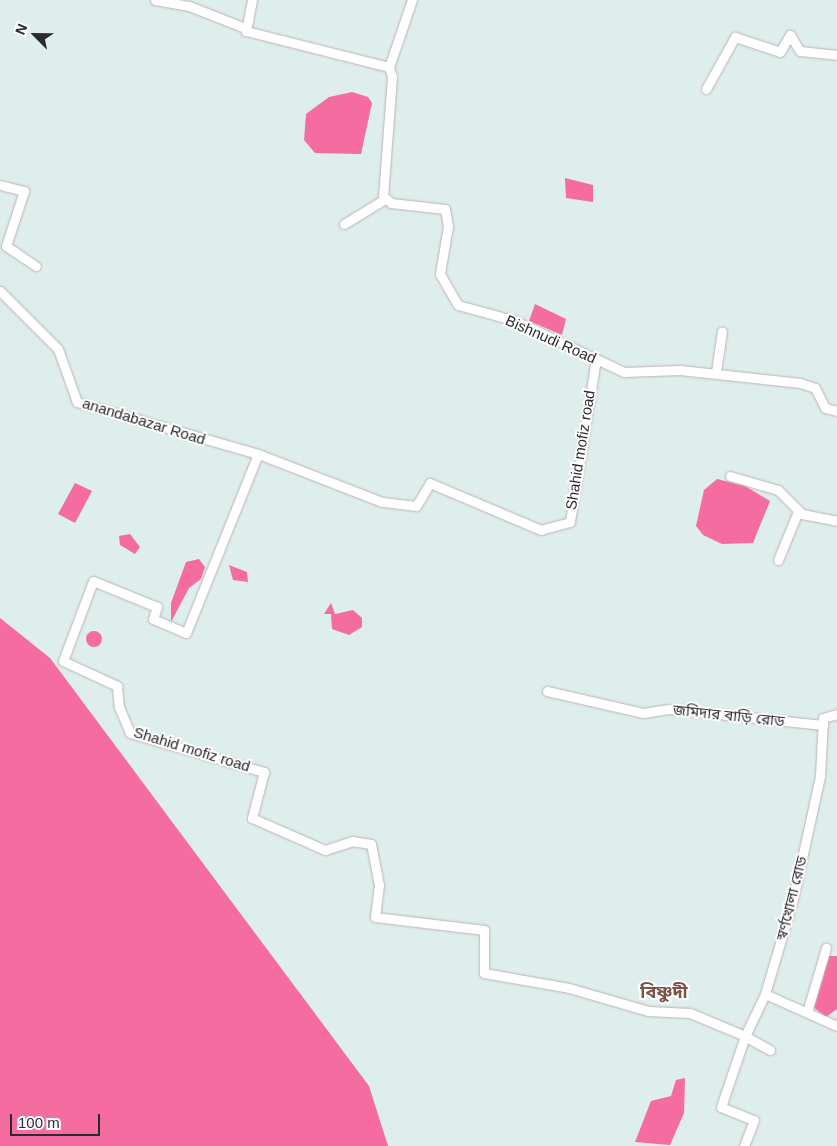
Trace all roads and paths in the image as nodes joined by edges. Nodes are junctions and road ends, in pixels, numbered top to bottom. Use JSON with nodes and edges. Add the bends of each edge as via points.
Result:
{"nodes":[{"id":1,"x":155,"y":0,"type":"edge"},
{"id":2,"x":252,"y":0,"type":"edge"},
{"id":3,"x":412,"y":0,"type":"edge"},
{"id":4,"x":190,"y":3,"type":"edge"},
{"id":5,"x":245,"y":28,"type":"junction"},
{"id":6,"x":837,"y":55,"type":"edge"},
{"id":7,"x":389,"y":68,"type":"junction"},
{"id":8,"x":706,"y":89,"type":"dead end"},
{"id":9,"x":0,"y":185,"type":"edge"},
{"id":10,"x":385,"y":199,"type":"junction"},
{"id":11,"x":344,"y":224,"type":"dead end"},
{"id":12,"x":36,"y":266,"type":"dead end"},
{"id":13,"x":0,"y":291,"type":"edge"},
{"id":14,"x":722,"y":330,"type":"dead end"},
{"id":15,"x":596,"y":360,"type":"junction"},
{"id":16,"x":716,"y":372,"type":"junction"},
{"id":17,"x":837,"y":411,"type":"edge"},
{"id":18,"x":258,"y":454,"type":"junction"},
{"id":19,"x":730,"y":476,"type":"dead end"},
{"id":20,"x":802,"y":514,"type":"junction"},
{"id":21,"x":837,"y":521,"type":"edge"},
{"id":22,"x":778,"y":560,"type":"dead end"},
{"id":23,"x":548,"y":691,"type":"dead end"},
{"id":24,"x":837,"y":714,"type":"edge"},
{"id":25,"x":823,"y":726,"type":"junction"},
{"id":26,"x":826,"y":948,"type":"dead end"},
{"id":27,"x":765,"y":994,"type":"junction"},
{"id":28,"x":807,"y":1012,"type":"junction"},
{"id":29,"x":837,"y":1026,"type":"edge"},
{"id":30,"x":745,"y":1036,"type":"junction"},
{"id":31,"x":770,"y":1050,"type":"dead end"},
{"id":32,"x":744,"y":1146,"type":"edge"}],
"edges":[{"from":1,"to":4,"type":"street"},
{"from":2,"to":5,"type":"street"},
{"from":3,"to":7,"type":"street"},
{"from":4,"to":5,"type":"street"},
{"from":5,"to":7,"type":"street"},
{"from":6,"to":8,"type":"street","via":[[800,51],[790,35],[780,52],[735,37]]},
{"from":7,"to":10,"type":"street","via":[[392,77]]},
{"from":9,"to":12,"type":"street","via":[[24,191],[6,246]]},
{"from":10,"to":11,"type":"street"},
{"from":10,"to":15,"type":"street","name":"Bishnudi Road","via":[[445,209],[448,226],[440,274],[458,305],[516,321]]},
{"from":13,"to":18,"type":"street","name":"anandabazar Road","via":[[58,349],[77,402]]},
{"from":14,"to":16,"type":"street"},
{"from":15,"to":16,"type":"street","name":"Bishnudi Road","via":[[636,374]]},
{"from":15,"to":18,"type":"street","name":"Shahid mofiz road","via":[[570,522],[541,530],[430,483],[416,506],[382,502]]},
{"from":16,"to":17,"type":"street","name":"Bishnudi Road","via":[[809,385],[825,408]]},
{"from":18,"to":30,"type":"street","name":"Shahid mofiz road","via":[[235,503],[186,633],[153,619],[158,607],[92,581],[63,661],[117,686],[119,708],[130,733],[264,772],[252,818],[325,850],[352,841],[371,844],[379,885],[375,917],[484,930],[484,973],[569,988],[648,1012],[690,1013]]},
{"from":19,"to":20,"type":"street","via":[[778,490]]},
{"from":20,"to":21,"type":"street"},
{"from":20,"to":22,"type":"street","via":[[797,514]]},
{"from":23,"to":25,"type":"street","name":"জমিদার বাড়ি রোড","via":[[643,712],[670,709]]},
{"from":24,"to":25,"type":"street","via":[[828,714]]},
{"from":25,"to":27,"type":"street","name":"স্বর্ণখোলা রোড","via":[[820,776]]},
{"from":26,"to":28,"type":"street"},
{"from":27,"to":28,"type":"street"},
{"from":27,"to":30,"type":"street","name":"স্বর্ণখোলা রোড"},
{"from":28,"to":29,"type":"street"},
{"from":30,"to":31,"type":"street"},
{"from":30,"to":32,"type":"street","name":"স্বর্ণখোলা রোড","via":[[720,1107],[754,1120]]}]}
